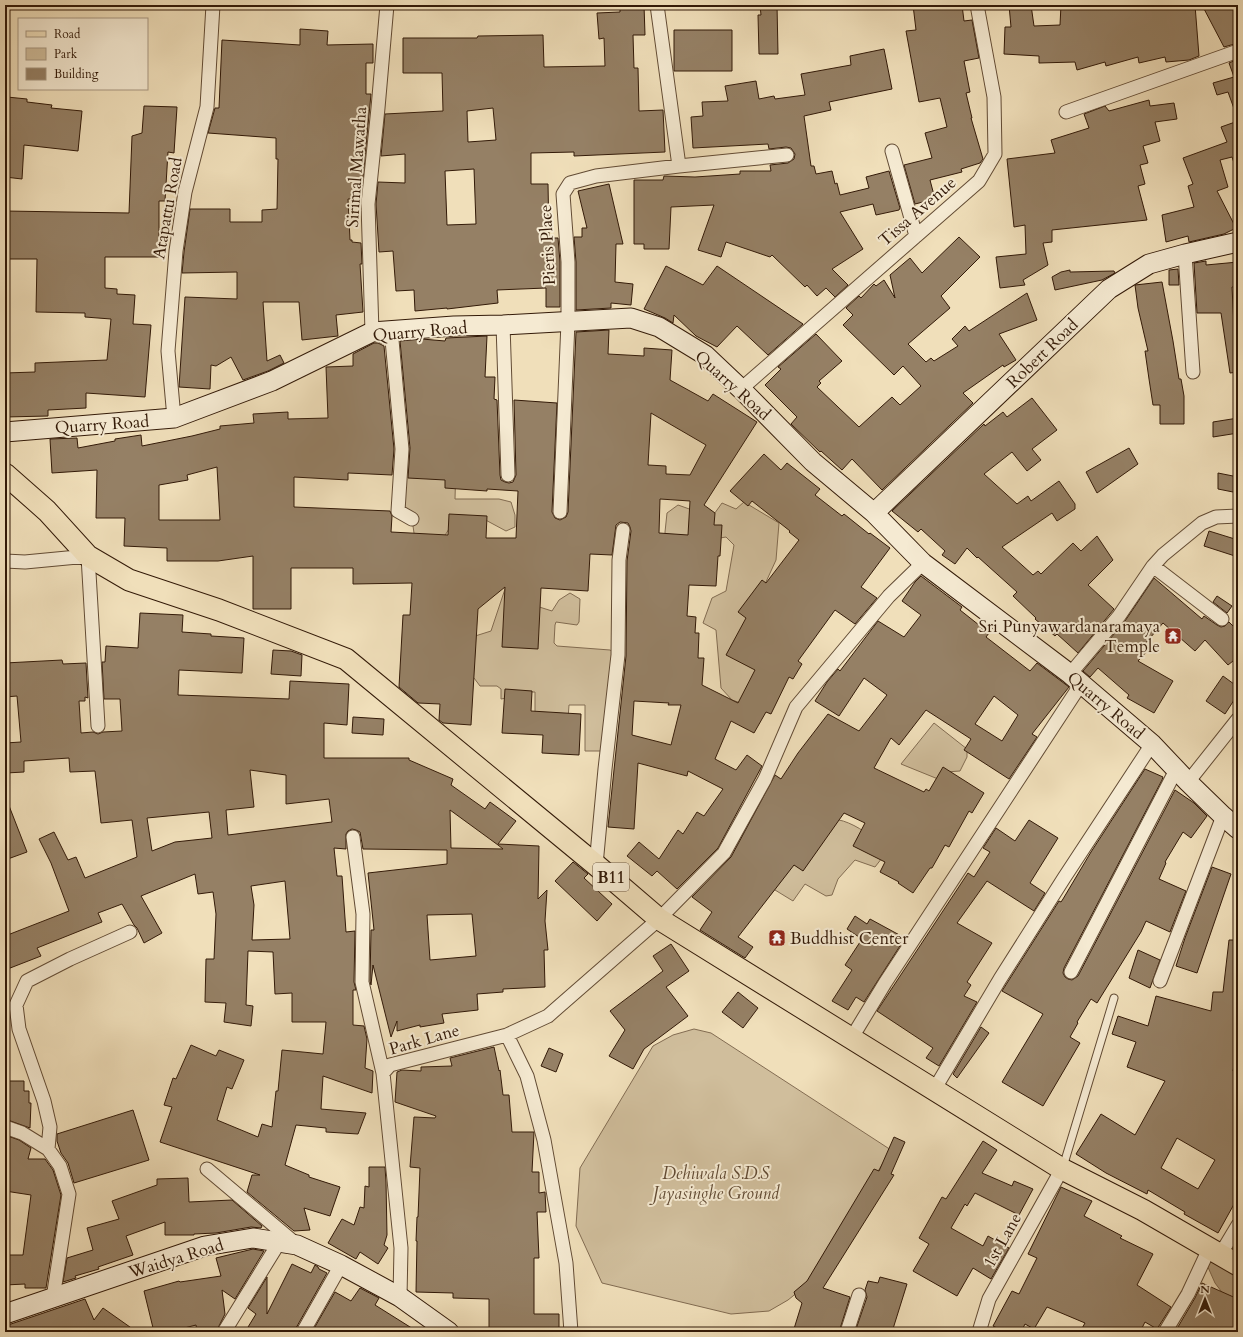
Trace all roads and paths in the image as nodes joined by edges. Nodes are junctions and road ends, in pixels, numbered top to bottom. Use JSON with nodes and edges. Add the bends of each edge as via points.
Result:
{"nodes":[{"id":1,"x":213,"y":5,"type":"edge"},
{"id":2,"x":387,"y":5,"type":"edge"},
{"id":3,"x":657,"y":5,"type":"edge"},
{"id":4,"x":977,"y":5,"type":"edge"},
{"id":5,"x":1238,"y":51,"type":"edge"},
{"id":6,"x":1066,"y":112,"type":"dead end"},
{"id":7,"x":892,"y":151,"type":"dead end"},
{"id":8,"x":787,"y":155,"type":"dead end"},
{"id":9,"x":679,"y":166,"type":"junction"},
{"id":10,"x":916,"y":236,"type":"junction"},
{"id":11,"x":1238,"y":242,"type":"edge"},
{"id":12,"x":1185,"y":254,"type":"junction"},
{"id":13,"x":568,"y":322,"type":"junction"},
{"id":14,"x":503,"y":325,"type":"junction"},
{"id":15,"x":372,"y":332,"type":"junction"},
{"id":16,"x":1193,"y":372,"type":"dead end"},
{"id":17,"x":741,"y":388,"type":"junction"},
{"id":18,"x":174,"y":418,"type":"junction"},
{"id":19,"x":5,"y":432,"type":"edge"},
{"id":20,"x":5,"y":474,"type":"edge"},
{"id":21,"x":508,"y":475,"type":"dead end"},
{"id":22,"x":560,"y":512,"type":"dead end"},
{"id":23,"x":874,"y":513,"type":"junction"},
{"id":24,"x":1238,"y":516,"type":"edge"},
{"id":25,"x":412,"y":519,"type":"dead end"},
{"id":26,"x":623,"y":530,"type":"dead end"},
{"id":27,"x":88,"y":556,"type":"junction"},
{"id":28,"x":5,"y":561,"type":"edge"},
{"id":29,"x":923,"y":562,"type":"junction"},
{"id":30,"x":1153,"y":566,"type":"junction"},
{"id":31,"x":1222,"y":619,"type":"dead end"},
{"id":32,"x":1075,"y":679,"type":"junction"},
{"id":33,"x":1238,"y":719,"type":"edge"},
{"id":34,"x":98,"y":726,"type":"dead end"},
{"id":35,"x":1152,"y":744,"type":"junction"},
{"id":36,"x":1182,"y":776,"type":"junction"},
{"id":37,"x":1223,"y":816,"type":"junction"},
{"id":38,"x":1238,"y":829,"type":"edge"},
{"id":39,"x":353,"y":837,"type":"dead end"},
{"id":40,"x":596,"y":865,"type":"junction"},
{"id":41,"x":659,"y":919,"type":"junction"},
{"id":42,"x":130,"y":932,"type":"dead end"},
{"id":43,"x":1071,"y":972,"type":"dead end"},
{"id":44,"x":1160,"y":981,"type":"dead end"},
{"id":45,"x":1114,"y":998,"type":"dead end"},
{"id":46,"x":507,"y":1035,"type":"junction"},
{"id":47,"x":851,"y":1039,"type":"junction"},
{"id":48,"x":383,"y":1073,"type":"junction"},
{"id":49,"x":934,"y":1090,"type":"junction"},
{"id":50,"x":5,"y":1127,"type":"edge"},
{"id":51,"x":48,"y":1149,"type":"junction"},
{"id":52,"x":1062,"y":1169,"type":"junction"},
{"id":53,"x":207,"y":1170,"type":"dead end"},
{"id":54,"x":1238,"y":1225,"type":"edge"},
{"id":55,"x":289,"y":1243,"type":"junction"},
{"id":56,"x":1214,"y":1252,"type":"junction"},
{"id":57,"x":1238,"y":1265,"type":"edge"},
{"id":58,"x":341,"y":1266,"type":"junction"},
{"id":59,"x":859,"y":1295,"type":"dead end"},
{"id":60,"x":400,"y":1297,"type":"junction"},
{"id":61,"x":53,"y":1298,"type":"junction"},
{"id":62,"x":5,"y":1314,"type":"edge"},
{"id":63,"x":224,"y":1332,"type":"edge"},
{"id":64,"x":302,"y":1332,"type":"edge"},
{"id":65,"x":449,"y":1332,"type":"edge"},
{"id":66,"x":571,"y":1332,"type":"edge"},
{"id":67,"x":847,"y":1332,"type":"edge"},
{"id":68,"x":979,"y":1332,"type":"edge"},
{"id":69,"x":1165,"y":1332,"type":"edge"}],
"edges":[{"from":1,"to":18,"type":"street","name":"Atapattu Road","via":[[207,107],[185,192],[176,251],[168,351]]},
{"from":2,"to":15,"type":"street","name":"Sirimal Mawatha","via":[[368,204]]},
{"from":3,"to":9,"type":"street"},
{"from":4,"to":10,"type":"street","name":"Tissa Avenue","via":[[994,97],[995,154],[979,181]]},
{"from":5,"to":6,"type":"street"},
{"from":7,"to":10,"type":"street"},
{"from":8,"to":9,"type":"street","name":"Pieris Place"},
{"from":9,"to":13,"type":"street","name":"Pieris Place","via":[[596,176],[570,183],[563,194],[568,262]]},
{"from":10,"to":17,"type":"street","name":"Tissa Avenue"},
{"from":11,"to":12,"type":"street","name":"Robert Road"},
{"from":12,"to":16,"type":"street"},
{"from":12,"to":23,"type":"street","name":"Robert Road","via":[[1149,264],[1109,289]]},
{"from":13,"to":14,"type":"street","name":"Quarry Road"},
{"from":13,"to":17,"type":"street","name":"Quarry Road","via":[[631,318],[659,327],[705,355]]},
{"from":13,"to":22,"type":"street","name":"Pieris Place"},
{"from":14,"to":15,"type":"street","name":"Quarry Road"},
{"from":14,"to":21,"type":"street"},
{"from":15,"to":18,"type":"street","name":"Quarry Road","via":[[272,381]]},
{"from":15,"to":25,"type":"street","via":[[392,340],[402,449],[398,511]]},
{"from":17,"to":23,"type":"street","name":"Quarry Road","via":[[813,462]]},
{"from":18,"to":19,"type":"street","name":"Quarry Road"},
{"from":20,"to":27,"type":"main road","number":"B11","via":[[47,510]]},
{"from":23,"to":29,"type":"street","name":"Quarry Road"},
{"from":24,"to":30,"type":"street","via":[[1216,517],[1202,523]]},
{"from":26,"to":40,"type":"street","via":[[619,560],[618,655]]},
{"from":27,"to":28,"type":"street","via":[[25,562]]},
{"from":27,"to":34,"type":"street"},
{"from":27,"to":40,"type":"main road","number":"B11","via":[[128,580],[241,618],[346,659]]},
{"from":29,"to":32,"type":"street","name":"Quarry Road"},
{"from":29,"to":41,"type":"street","name":"Park Lane","via":[[889,596],[796,707],[765,779],[724,853]]},
{"from":30,"to":31,"type":"street"},
{"from":30,"to":32,"type":"street"},
{"from":32,"to":35,"type":"street","name":"Quarry Road"},
{"from":32,"to":47,"type":"street"},
{"from":33,"to":36,"type":"street"},
{"from":35,"to":36,"type":"street","name":"Quarry Road"},
{"from":35,"to":49,"type":"street","via":[[1009,965]]},
{"from":36,"to":37,"type":"street","name":"Quarry Road"},
{"from":36,"to":43,"type":"street"},
{"from":37,"to":38,"type":"street","name":"Quarry Road"},
{"from":37,"to":44,"type":"street"},
{"from":39,"to":48,"type":"street","via":[[363,914],[362,982]]},
{"from":40,"to":41,"type":"main road","number":"B11"},
{"from":41,"to":46,"type":"street","name":"Park Lane","via":[[548,1016]]},
{"from":41,"to":47,"type":"main road","number":"B11"},
{"from":42,"to":51,"type":"street","via":[[27,981],[16,1005],[19,1029],[44,1101],[50,1127]]},
{"from":45,"to":52,"type":"lane"},
{"from":46,"to":48,"type":"street","name":"Park Lane","via":[[390,1065]]},
{"from":46,"to":66,"type":"street","via":[[527,1076],[544,1140],[566,1263]]},
{"from":47,"to":49,"type":"main road","number":"B11"},
{"from":48,"to":60,"type":"street","name":"Park Lane","via":[[401,1248]]},
{"from":49,"to":52,"type":"main road","number":"B11"},
{"from":50,"to":51,"type":"street","via":[[22,1133]]},
{"from":51,"to":61,"type":"street","via":[[60,1166],[68,1194]]},
{"from":52,"to":56,"type":"main road","number":"B11","via":[[1144,1210]]},
{"from":52,"to":68,"type":"street","name":"1st Lane","via":[[990,1299]]},
{"from":53,"to":55,"type":"street"},
{"from":54,"to":56,"type":"street"},
{"from":55,"to":58,"type":"street","name":"Waidya Road"},
{"from":55,"to":61,"type":"street","name":"Waidya Road","via":[[253,1238],[205,1246]]},
{"from":55,"to":63,"type":"street"},
{"from":56,"to":57,"type":"main road","number":"B11"},
{"from":56,"to":69,"type":"street"},
{"from":58,"to":60,"type":"street","name":"Waidya Road"},
{"from":58,"to":64,"type":"street"},
{"from":59,"to":67,"type":"street"},
{"from":60,"to":65,"type":"street","name":"Waidya Road"},
{"from":61,"to":62,"type":"street","name":"Waidya Road"}]}
